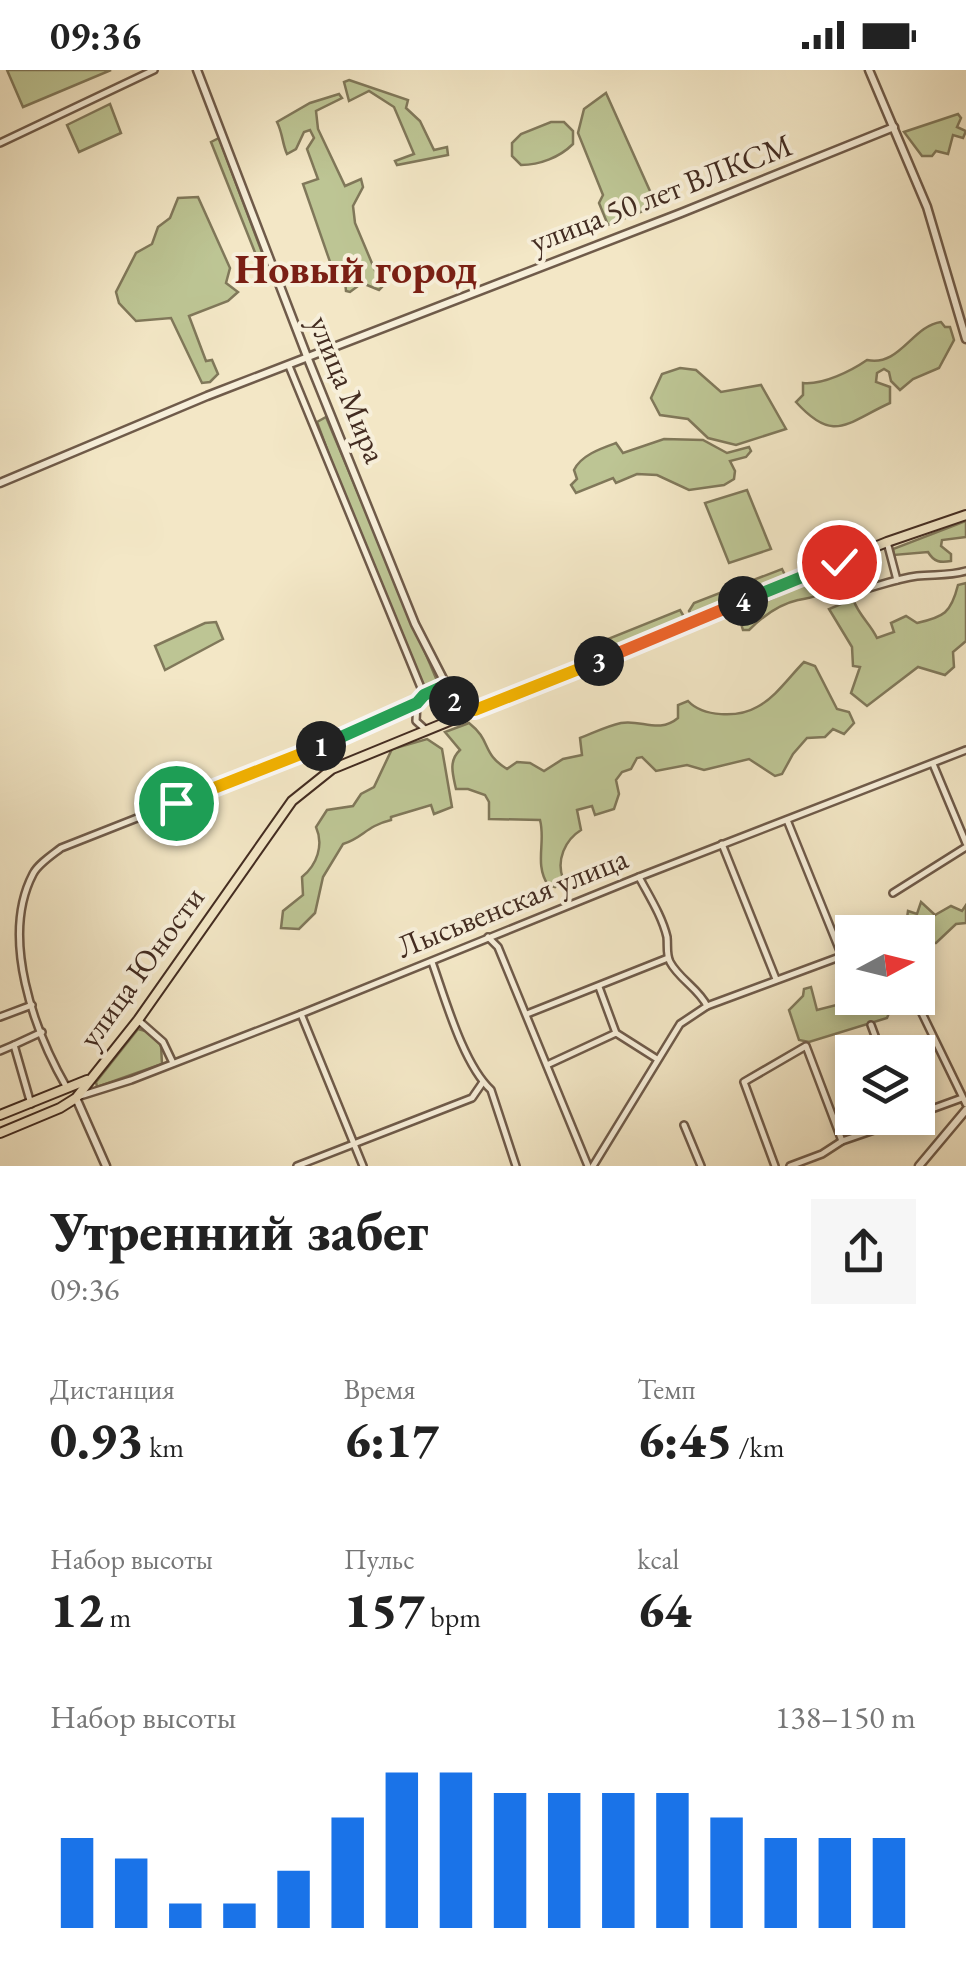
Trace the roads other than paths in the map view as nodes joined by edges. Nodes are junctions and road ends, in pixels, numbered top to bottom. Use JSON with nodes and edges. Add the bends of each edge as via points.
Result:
{"nodes":[{"id":1,"x":154,"y":70,"type":"edge"},
{"id":2,"x":197,"y":70,"type":"edge"},
{"id":3,"x":869,"y":70,"type":"edge"},
{"id":4,"x":894,"y":127,"type":"junction"},
{"id":5,"x":0,"y":143,"type":"edge"},
{"id":6,"x":966,"y":340,"type":"edge"},
{"id":7,"x":308,"y":359,"type":"junction"},
{"id":8,"x":289,"y":366,"type":"junction"},
{"id":9,"x":0,"y":483,"type":"edge"},
{"id":10,"x":966,"y":515,"type":"edge"},
{"id":11,"x":887,"y":542,"type":"junction"},
{"id":12,"x":966,"y":571,"type":"edge"},
{"id":13,"x":897,"y":580,"type":"junction"},
{"id":14,"x":827,"y":596,"type":"dead end"},
{"id":15,"x":444,"y":686,"type":"junction"},
{"id":16,"x":424,"y":695,"type":"junction"},
{"id":17,"x":417,"y":703,"type":"junction"},
{"id":18,"x":475,"y":710,"type":"junction"},
{"id":19,"x":426,"y":730,"type":"junction"},
{"id":20,"x":966,"y":750,"type":"edge"},
{"id":21,"x":933,"y":764,"type":"junction"},
{"id":22,"x":787,"y":820,"type":"junction"},
{"id":23,"x":722,"y":844,"type":"junction"},
{"id":24,"x":966,"y":845,"type":"edge"},
{"id":25,"x":639,"y":877,"type":"junction"},
{"id":26,"x":892,"y":893,"type":"dead end"},
{"id":27,"x":488,"y":937,"type":"junction"},
{"id":28,"x":668,"y":958,"type":"junction"},
{"id":29,"x":432,"y":962,"type":"junction"},
{"id":30,"x":776,"y":980,"type":"junction"},
{"id":31,"x":599,"y":986,"type":"junction"},
{"id":32,"x":32,"y":1005,"type":"junction"},
{"id":33,"x":707,"y":1006,"type":"junction"},
{"id":34,"x":302,"y":1014,"type":"junction"},
{"id":35,"x":527,"y":1014,"type":"junction"},
{"id":36,"x":923,"y":1015,"type":"edge"},
{"id":37,"x":0,"y":1017,"type":"edge"},
{"id":38,"x":138,"y":1020,"type":"junction"},
{"id":39,"x":871,"y":1026,"type":"dead end"},
{"id":40,"x":42,"y":1032,"type":"junction"},
{"id":41,"x":616,"y":1034,"type":"junction"},
{"id":42,"x":874,"y":1035,"type":"edge"},
{"id":43,"x":14,"y":1045,"type":"junction"},
{"id":44,"x":0,"y":1051,"type":"edge"},
{"id":45,"x":657,"y":1059,"type":"junction"},
{"id":46,"x":174,"y":1064,"type":"junction"},
{"id":47,"x":547,"y":1064,"type":"junction"},
{"id":48,"x":90,"y":1077,"type":"junction"},
{"id":49,"x":482,"y":1082,"type":"junction"},
{"id":50,"x":68,"y":1090,"type":"junction"},
{"id":51,"x":102,"y":1090,"type":"junction"},
{"id":52,"x":76,"y":1098,"type":"junction"},
{"id":53,"x":965,"y":1102,"type":"edge"},
{"id":54,"x":32,"y":1104,"type":"junction"},
{"id":55,"x":935,"y":1110,"type":"edge"},
{"id":56,"x":0,"y":1115,"type":"edge"},
{"id":57,"x":684,"y":1125,"type":"dead end"},
{"id":58,"x":0,"y":1133,"type":"edge"},
{"id":59,"x":859,"y":1135,"type":"edge"},
{"id":60,"x":842,"y":1141,"type":"junction"},
{"id":61,"x":354,"y":1145,"type":"junction"},
{"id":62,"x":106,"y":1166,"type":"edge"},
{"id":63,"x":297,"y":1166,"type":"edge"},
{"id":64,"x":363,"y":1166,"type":"edge"},
{"id":65,"x":516,"y":1166,"type":"edge"},
{"id":66,"x":590,"y":1166,"type":"edge"},
{"id":67,"x":701,"y":1166,"type":"edge"},
{"id":68,"x":775,"y":1166,"type":"edge"},
{"id":69,"x":790,"y":1166,"type":"edge"},
{"id":70,"x":919,"y":1166,"type":"edge"}],
"edges":[{"from":1,"to":5,"type":"street"},
{"from":2,"to":7,"type":"street","name":"улица Мира"},
{"from":3,"to":4,"type":"street"},
{"from":4,"to":6,"type":"street"},
{"from":4,"to":7,"type":"street","name":"улица 50 лет ВЛКСМ"},
{"from":7,"to":8,"type":"street","name":"улица 50 лет ВЛКСМ"},
{"from":7,"to":15,"type":"street","name":"улица Мира"},
{"from":8,"to":9,"type":"street","name":"улица 50 лет ВЛКСМ"},
{"from":8,"to":16,"type":"street","name":"улица Мира"},
{"from":10,"to":11,"type":"main road","name":"улица Юности"},
{"from":11,"to":13,"type":"street"},
{"from":11,"to":18,"type":"main road","name":"улица Юности"},
{"from":12,"to":13,"type":"street"},
{"from":13,"to":14,"type":"street"},
{"from":15,"to":16,"type":"street"},
{"from":15,"to":18,"type":"street","name":"улица Мира","via":[[454,702]]},
{"from":16,"to":17,"type":"street"},
{"from":17,"to":19,"type":"street","via":[[416,721]]},
{"from":17,"to":32,"type":"street","via":[[56,852],[34,870],[21,909],[20,972]]},
{"from":18,"to":19,"type":"main road","name":"улица Юности"},
{"from":19,"to":38,"type":"main road","name":"улица Юности","via":[[332,769],[292,801]]},
{"from":20,"to":21,"type":"street","name":"Лысьвенская улица"},
{"from":21,"to":22,"type":"street","name":"Лысьвенская улица"},
{"from":21,"to":24,"type":"street"},
{"from":22,"to":23,"type":"street","name":"Лысьвенская улица"},
{"from":22,"to":30,"type":"street","via":[[842,956]]},
{"from":23,"to":25,"type":"street","name":"Лысьвенская улица"},
{"from":23,"to":30,"type":"street"},
{"from":24,"to":26,"type":"street"},
{"from":25,"to":27,"type":"street","name":"Лысьвенская улица"},
{"from":25,"to":28,"type":"street","via":[[656,909]]},
{"from":27,"to":29,"type":"street","name":"Лысьвенская улица"},
{"from":27,"to":35,"type":"street"},
{"from":28,"to":31,"type":"street"},
{"from":28,"to":33,"type":"street"},
{"from":29,"to":34,"type":"street","name":"Лысьвенская улица"},
{"from":29,"to":49,"type":"street"},
{"from":30,"to":33,"type":"street"},
{"from":31,"to":35,"type":"street"},
{"from":31,"to":41,"type":"street"},
{"from":32,"to":37,"type":"street"},
{"from":32,"to":40,"type":"street"},
{"from":33,"to":45,"type":"street","via":[[680,1024]]},
{"from":34,"to":46,"type":"street","name":"Лысьвенская улица"},
{"from":34,"to":61,"type":"street"},
{"from":35,"to":47,"type":"street"},
{"from":36,"to":53,"type":"street"},
{"from":38,"to":46,"type":"street","via":[[164,1042]]},
{"from":38,"to":48,"type":"main road","name":"улица Юности"},
{"from":39,"to":42,"type":"street"},
{"from":40,"to":43,"type":"street"},
{"from":40,"to":50,"type":"street"},
{"from":41,"to":45,"type":"street"},
{"from":41,"to":47,"type":"street"},
{"from":43,"to":44,"type":"street"},
{"from":43,"to":54,"type":"street"},
{"from":45,"to":66,"type":"street"},
{"from":46,"to":51,"type":"street","name":"Лысьвенская улица"},
{"from":47,"to":66,"type":"street"},
{"from":48,"to":50,"type":"main road"},
{"from":48,"to":51,"type":"street"},
{"from":48,"to":52,"type":"main road"},
{"from":49,"to":61,"type":"street","via":[[472,1098]]},
{"from":49,"to":65,"type":"street","via":[[491,1090]]},
{"from":50,"to":52,"type":"main road"},
{"from":50,"to":54,"type":"main road"},
{"from":51,"to":52,"type":"street","name":"Лысьвенская улица"},
{"from":52,"to":58,"type":"main road","name":"Лысьвенская улица"},
{"from":52,"to":62,"type":"street"},
{"from":53,"to":55,"type":"street"},
{"from":53,"to":70,"type":"street"},
{"from":54,"to":56,"type":"main road"},
{"from":57,"to":67,"type":"street"},
{"from":59,"to":60,"type":"street"},
{"from":60,"to":68,"type":"street","via":[[806,1046],[744,1082]]},
{"from":60,"to":69,"type":"street"},
{"from":61,"to":63,"type":"street"},
{"from":61,"to":64,"type":"street"}]}
